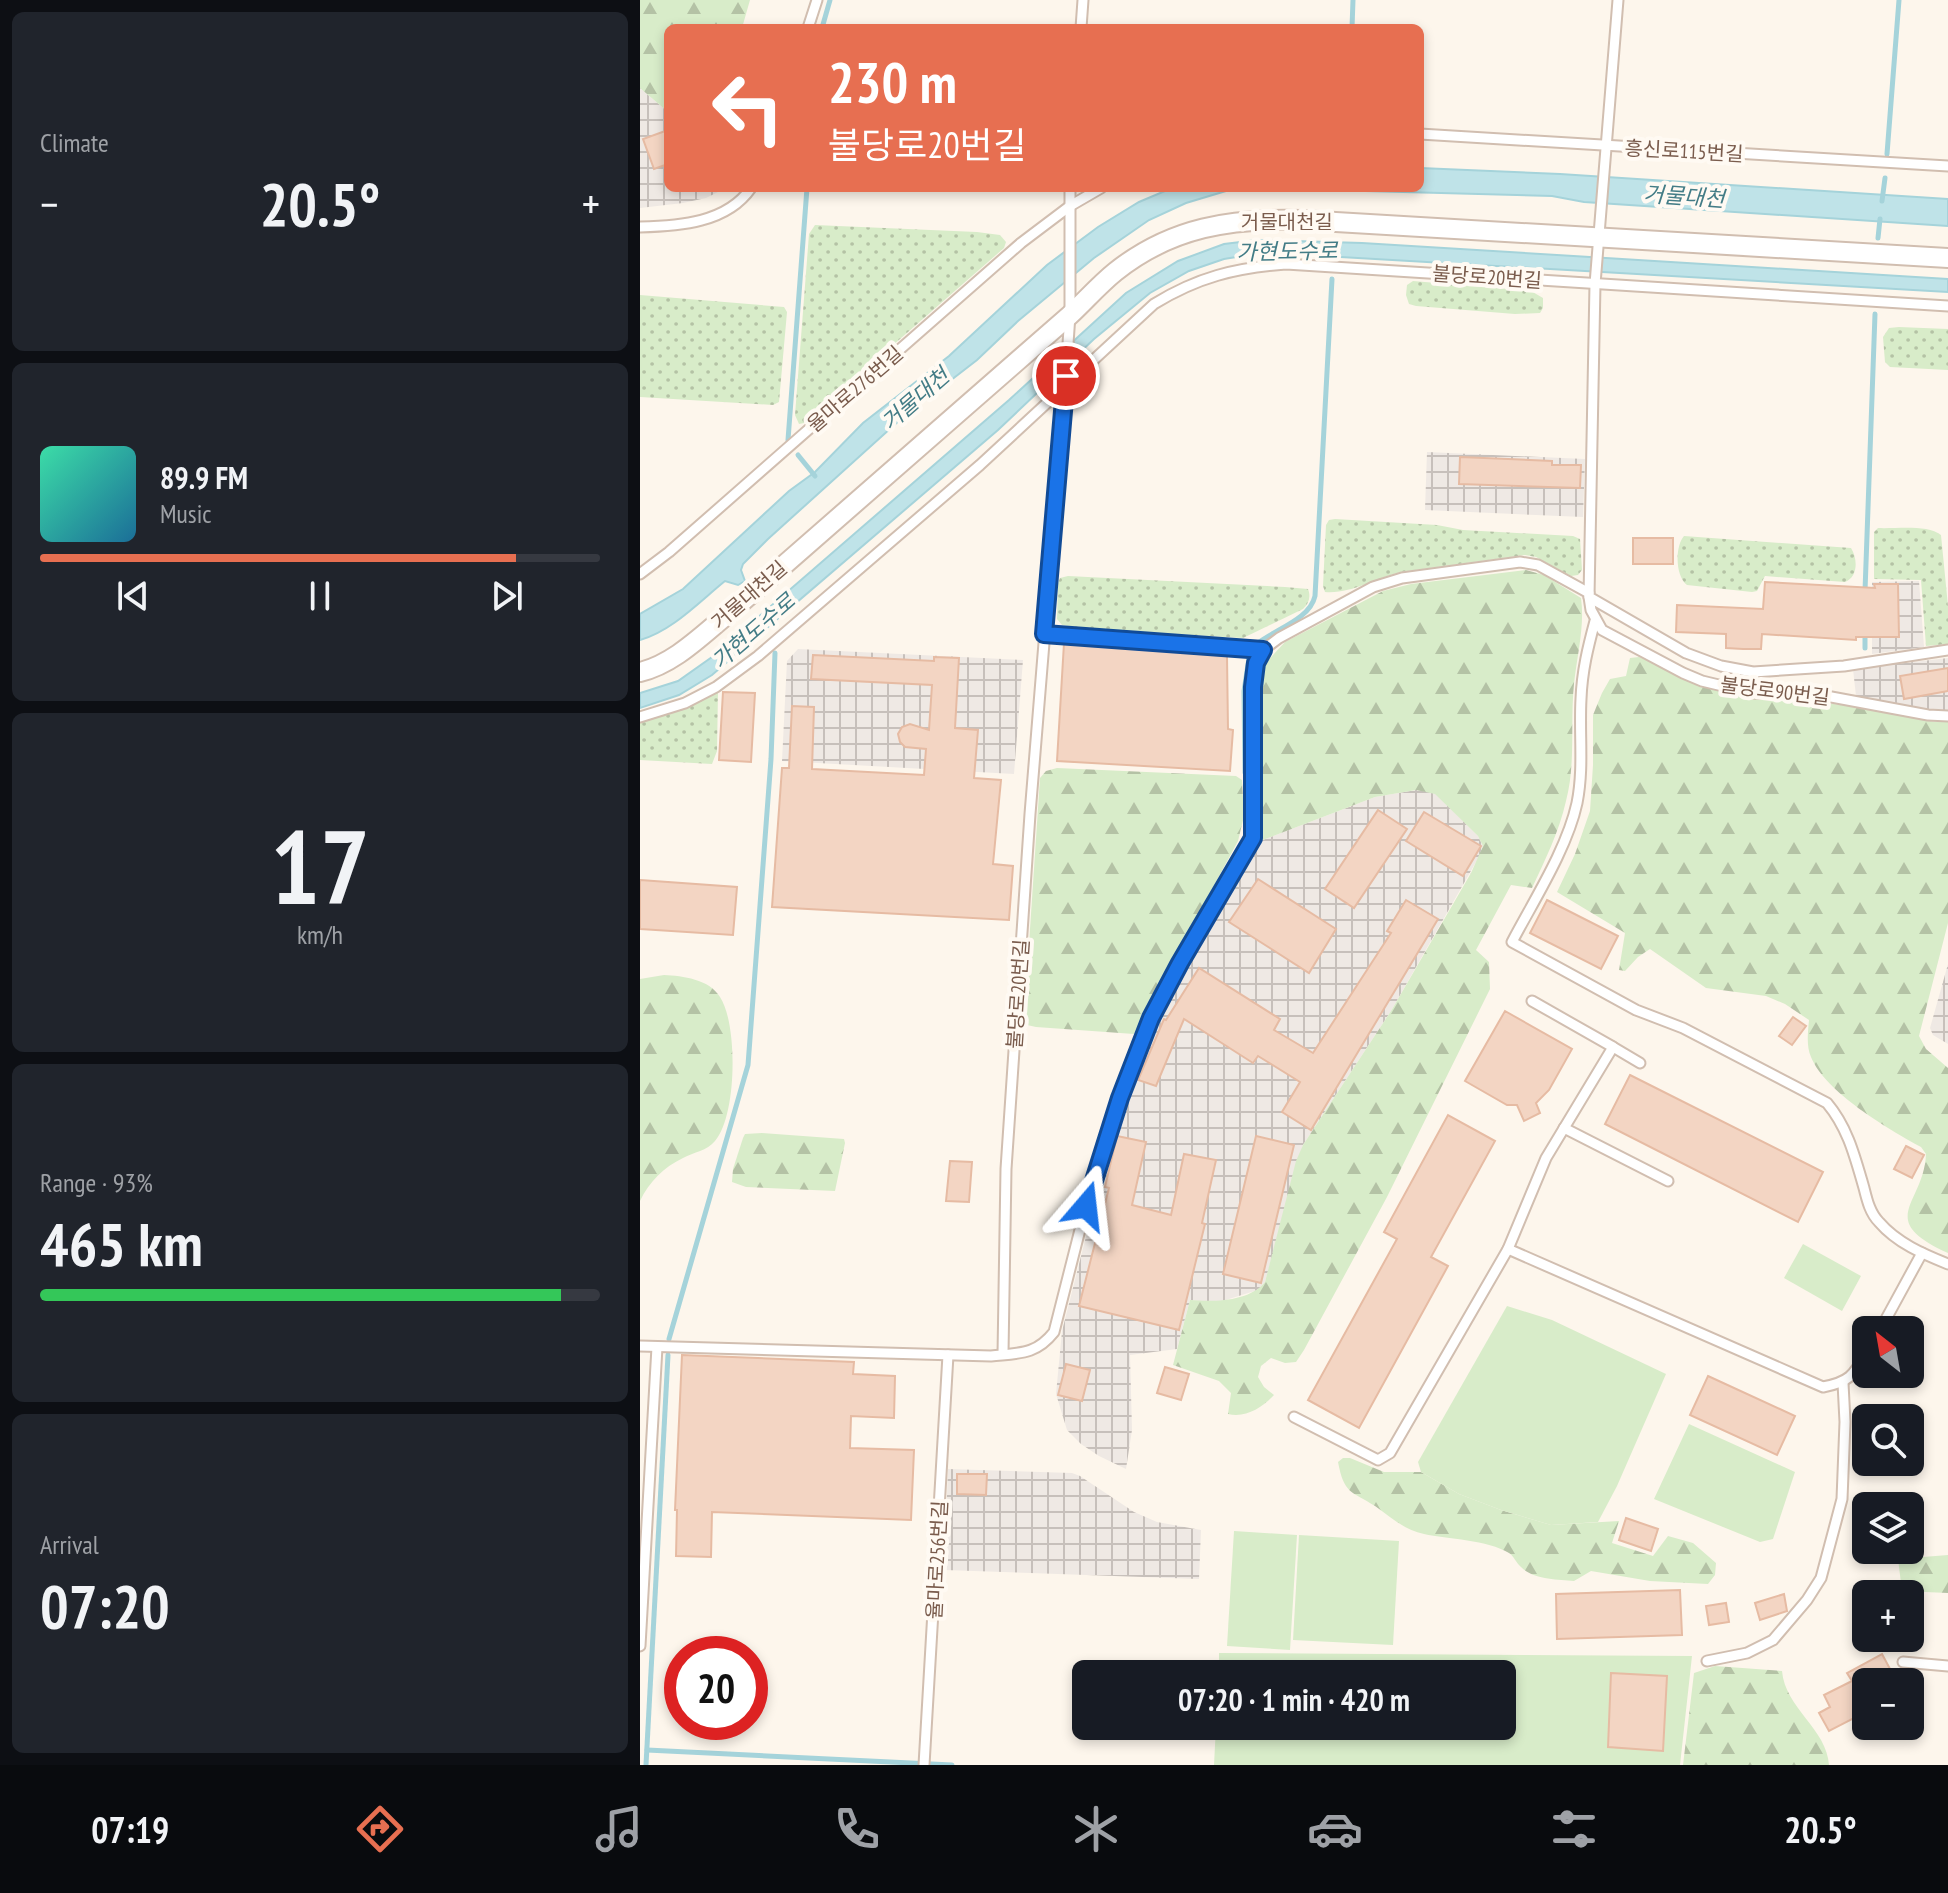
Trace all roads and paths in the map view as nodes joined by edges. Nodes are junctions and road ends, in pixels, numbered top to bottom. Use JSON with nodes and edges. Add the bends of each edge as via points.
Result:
{"nodes":[{"id":1,"x":817,"y":0,"type":"edge"},
{"id":2,"x":1083,"y":0,"type":"edge"},
{"id":3,"x":1618,"y":0,"type":"edge"},
{"id":4,"x":809,"y":24,"type":"edge"},
{"id":5,"x":1081,"y":24,"type":"edge"},
{"id":6,"x":1424,"y":134,"type":"edge"},
{"id":7,"x":1605,"y":151,"type":"junction"},
{"id":8,"x":1948,"y":166,"type":"edge"},
{"id":9,"x":748,"y":192,"type":"edge"},
{"id":10,"x":1070,"y":192,"type":"edge"},
{"id":11,"x":1096,"y":192,"type":"edge"},
{"id":12,"x":1070,"y":211,"type":"junction"},
{"id":13,"x":640,"y":227,"type":"edge"},
{"id":14,"x":1598,"y":236,"type":"junction"},
{"id":15,"x":1948,"y":258,"type":"edge"},
{"id":16,"x":1595,"y":280,"type":"junction"},
{"id":17,"x":1948,"y":306,"type":"edge"},
{"id":18,"x":1070,"y":314,"type":"junction"},
{"id":19,"x":1066,"y":381,"type":"junction"},
{"id":20,"x":640,"y":574,"type":"edge"},
{"id":21,"x":1589,"y":595,"type":"junction"},
{"id":22,"x":1595,"y":621,"type":"junction"},
{"id":23,"x":1044,"y":634,"type":"junction"},
{"id":24,"x":1263,"y":650,"type":"junction"},
{"id":25,"x":1948,"y":650,"type":"edge"},
{"id":26,"x":640,"y":672,"type":"edge"},
{"id":27,"x":1948,"y":716,"type":"edge"},
{"id":28,"x":640,"y":717,"type":"edge"},
{"id":29,"x":1532,"y":1001,"type":"dead end"},
{"id":30,"x":1613,"y":1047,"type":"junction"},
{"id":31,"x":1640,"y":1063,"type":"dead end"},
{"id":32,"x":1564,"y":1128,"type":"junction"},
{"id":33,"x":1668,"y":1181,"type":"dead end"},
{"id":34,"x":1508,"y":1249,"type":"junction"},
{"id":35,"x":1922,"y":1253,"type":"junction"},
{"id":36,"x":1948,"y":1264,"type":"edge"},
{"id":37,"x":1888,"y":1316,"type":"edge"},
{"id":38,"x":640,"y":1346,"type":"edge"},
{"id":39,"x":657,"y":1347,"type":"junction"},
{"id":40,"x":1003,"y":1354,"type":"junction"},
{"id":41,"x":948,"y":1355,"type":"junction"},
{"id":42,"x":1852,"y":1376,"type":"edge"},
{"id":43,"x":1843,"y":1383,"type":"junction"},
{"id":44,"x":1294,"y":1417,"type":"dead end"},
{"id":45,"x":640,"y":1646,"type":"edge"},
{"id":46,"x":1707,"y":1661,"type":"dead end"},
{"id":47,"x":1903,"y":1662,"type":"dead end"},
{"id":48,"x":1948,"y":1666,"type":"edge"},
{"id":49,"x":925,"y":1760,"type":"edge"}],
"edges":[{"from":1,"to":4,"type":"lane"},
{"from":2,"to":5,"type":"lane"},
{"from":3,"to":7,"type":"lane"},
{"from":6,"to":7,"type":"lane","name":"흥신로115번길"},
{"from":7,"to":8,"type":"lane","name":"흥신로115번길"},
{"from":7,"to":14,"type":"lane"},
{"from":9,"to":13,"type":"lane","via":[[712,217]]},
{"from":10,"to":12,"type":"lane"},
{"from":11,"to":12,"type":"lane"},
{"from":12,"to":18,"type":"lane"},
{"from":12,"to":20,"type":"lane","name":"율마로276번길","via":[[1021,243]]},
{"from":14,"to":15,"type":"street","name":"거물대천길"},
{"from":14,"to":16,"type":"lane"},
{"from":14,"to":18,"type":"street","name":"거물대천길","via":[[1243,220],[1206,226],[1162,243],[1116,271]]},
{"from":16,"to":17,"type":"lane","name":"불당로20번길"},
{"from":16,"to":19,"type":"lane","name":"불당로20번길","via":[[1286,264],[1251,267],[1181,287]]},
{"from":16,"to":21,"type":"lane"},
{"from":18,"to":19,"type":"lane"},
{"from":18,"to":26,"type":"street","name":"거물대천길","via":[[728,614],[679,654]]},
{"from":19,"to":23,"type":"lane","name":"불당로20번길"},
{"from":19,"to":28,"type":"lane","via":[[980,465],[758,656],[696,698]]},
{"from":21,"to":22,"type":"lane"},
{"from":21,"to":24,"type":"lane","via":[[1538,565],[1520,562],[1402,578],[1373,587]]},
{"from":21,"to":25,"type":"lane","via":[[1686,653],[1753,672],[1844,666]]},
{"from":22,"to":27,"type":"lane","name":"불당로90번길","via":[[1614,638],[1721,687],[1826,696]]},
{"from":22,"to":35,"type":"lane","via":[[1584,661],[1576,805],[1559,851],[1512,942],[1636,1010],[1683,1028],[1827,1103],[1848,1134],[1876,1220]]},
{"from":23,"to":24,"type":"lane"},
{"from":23,"to":40,"type":"lane","name":"불당로20번길","via":[[1006,1169]]},
{"from":24,"to":40,"type":"lane","via":[[1253,687],[1253,838],[1180,963],[1135,1054],[1086,1206],[1054,1332],[1042,1346]]},
{"from":29,"to":30,"type":"lane"},
{"from":30,"to":31,"type":"lane"},
{"from":30,"to":32,"type":"lane"},
{"from":32,"to":33,"type":"lane"},
{"from":32,"to":34,"type":"lane"},
{"from":34,"to":43,"type":"lane","via":[[1823,1387]]},
{"from":34,"to":44,"type":"lane","via":[[1390,1453],[1378,1460]]},
{"from":35,"to":36,"type":"lane"},
{"from":35,"to":37,"type":"lane"},
{"from":38,"to":39,"type":"lane"},
{"from":39,"to":41,"type":"lane"},
{"from":39,"to":45,"type":"lane"},
{"from":40,"to":41,"type":"lane"},
{"from":41,"to":49,"type":"lane","name":"율마로256번길"},
{"from":42,"to":43,"type":"lane"},
{"from":43,"to":46,"type":"lane","via":[[1842,1499],[1821,1578],[1773,1640],[1747,1653]]},
{"from":47,"to":48,"type":"lane"}]}
